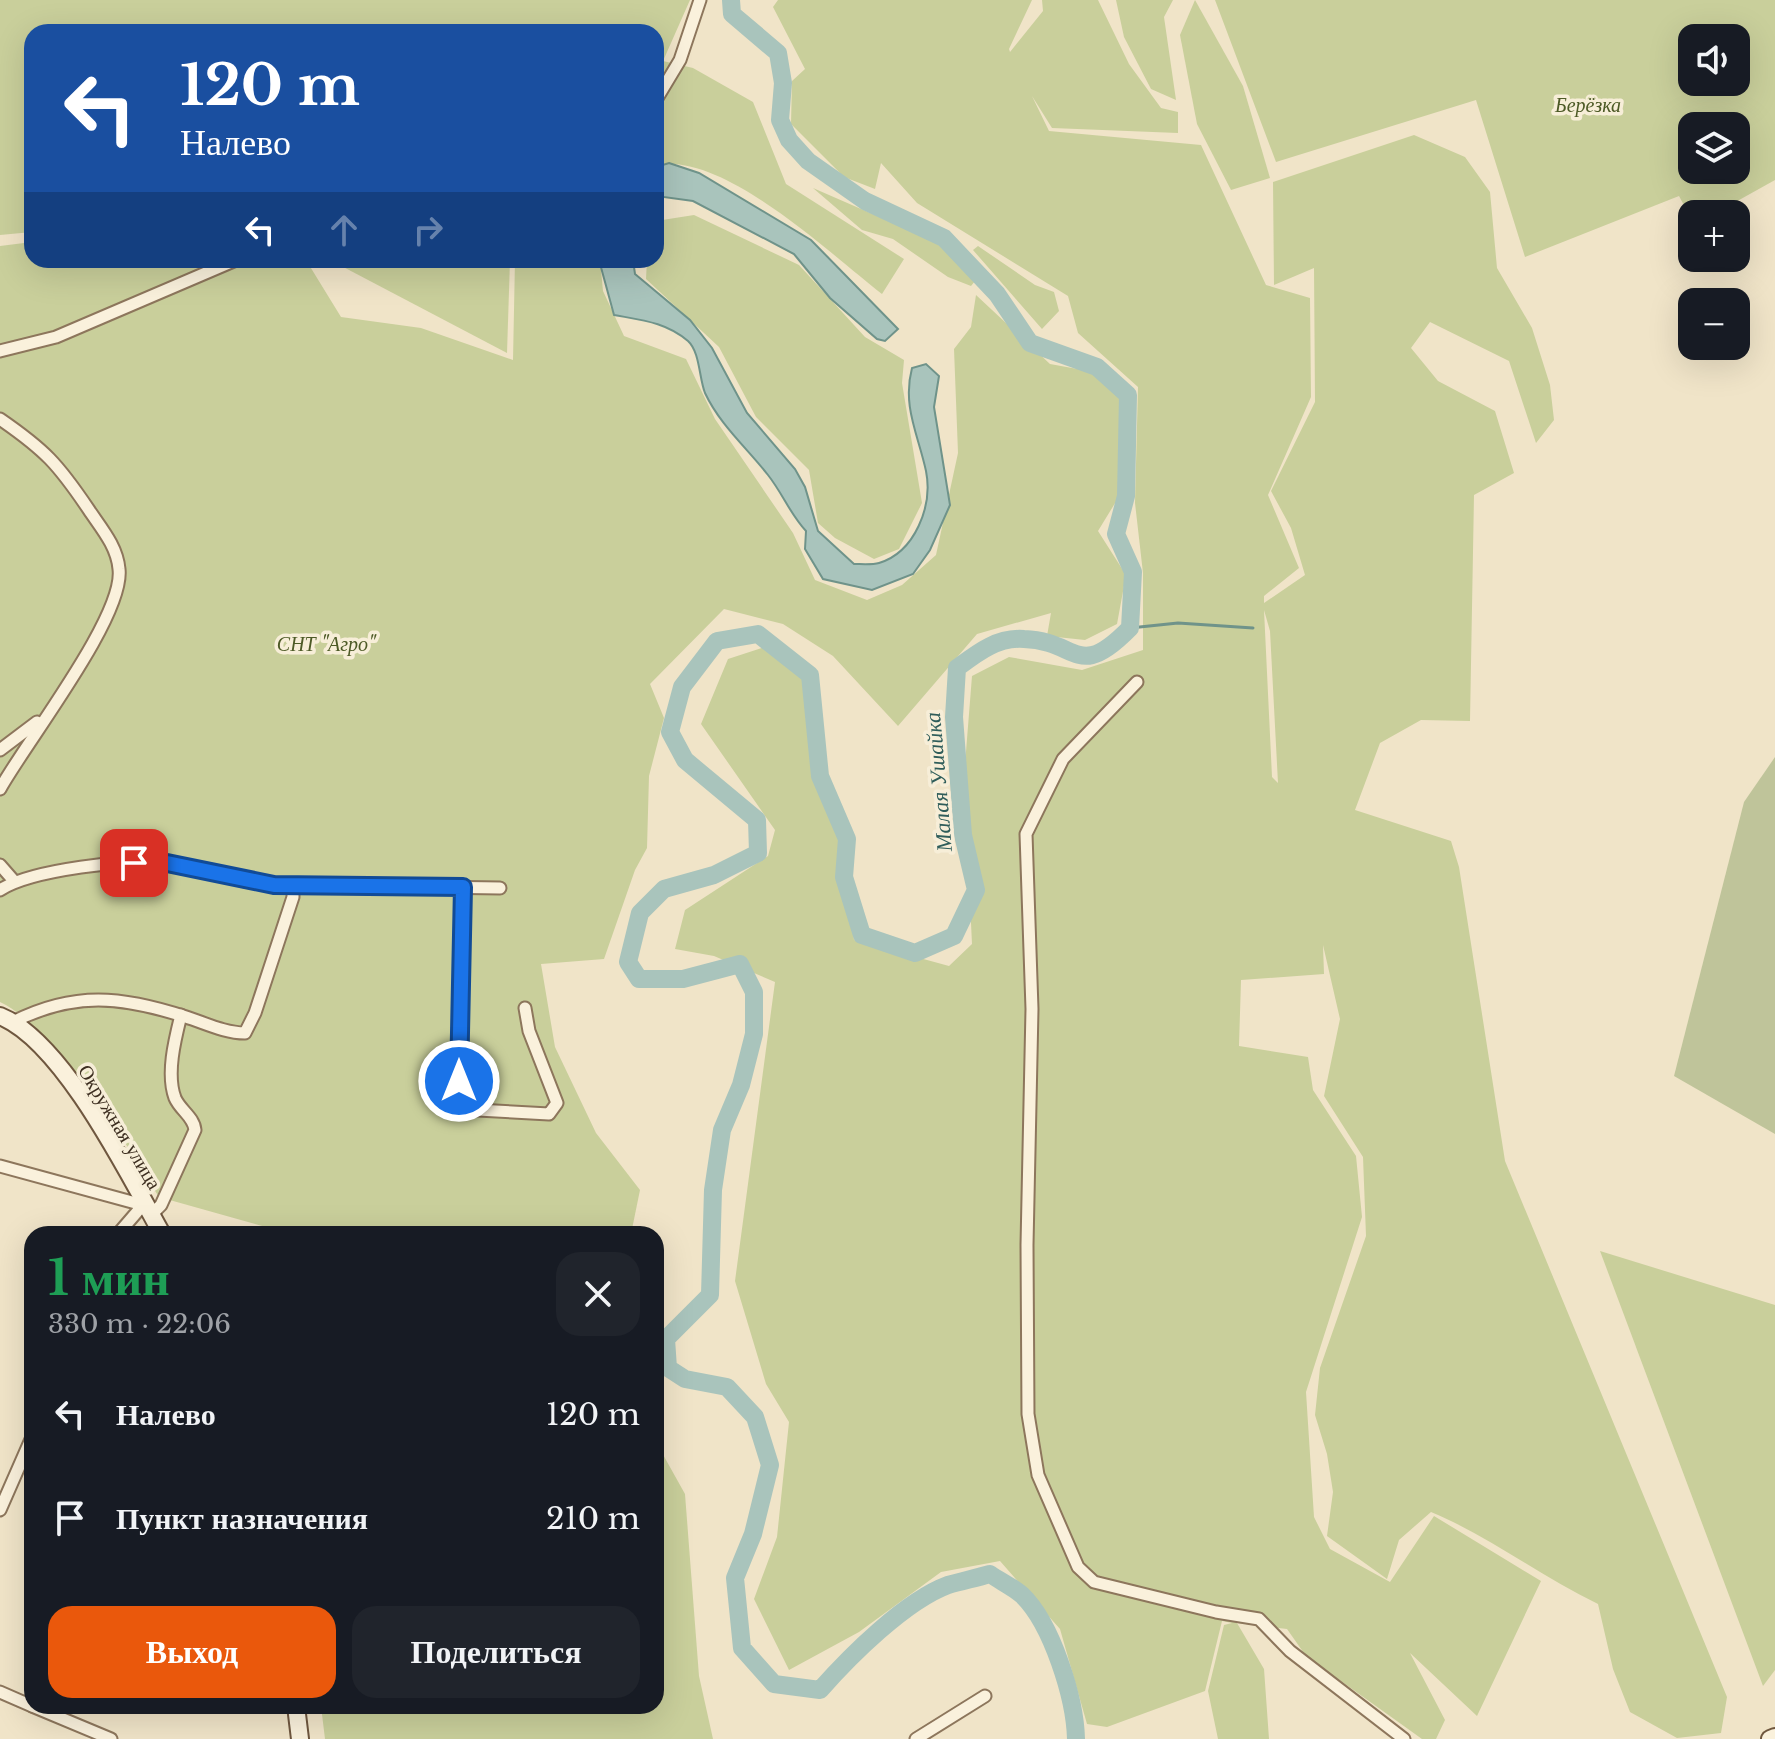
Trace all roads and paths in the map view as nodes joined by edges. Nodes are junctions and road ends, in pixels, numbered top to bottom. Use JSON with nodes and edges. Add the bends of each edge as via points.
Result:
{"nodes":[{"id":1,"x":700,"y":0,"type":"edge"},
{"id":2,"x":664,"y":87,"type":"edge"},
{"id":3,"x":217,"y":268,"type":"edge"},
{"id":4,"x":0,"y":351,"type":"edge"},
{"id":5,"x":0,"y":419,"type":"edge"},
{"id":6,"x":1137,"y":682,"type":"dead end"},
{"id":7,"x":47,"y":714,"type":"junction"},
{"id":8,"x":0,"y":750,"type":"edge"},
{"id":9,"x":0,"y":789,"type":"edge"},
{"id":10,"x":0,"y":865,"type":"edge"},
{"id":11,"x":14,"y":881,"type":"junction"},
{"id":12,"x":293,"y":885,"type":"junction"},
{"id":13,"x":463,"y":887,"type":"junction"},
{"id":14,"x":500,"y":888,"type":"dead end"},
{"id":15,"x":0,"y":890,"type":"edge"},
{"id":16,"x":525,"y":1008,"type":"dead end"},
{"id":17,"x":181,"y":1015,"type":"junction"},
{"id":18,"x":7,"y":1019,"type":"edge"},
{"id":19,"x":0,"y":1166,"type":"edge"},
{"id":20,"x":147,"y":1210,"type":"junction"},
{"id":21,"x":128,"y":1226,"type":"edge"},
{"id":22,"x":157,"y":1226,"type":"edge"},
{"id":23,"x":24,"y":1455,"type":"edge"},
{"id":24,"x":0,"y":1510,"type":"edge"},
{"id":25,"x":0,"y":1692,"type":"edge"},
{"id":26,"x":985,"y":1696,"type":"dead end"},
{"id":27,"x":24,"y":1702,"type":"edge"},
{"id":28,"x":51,"y":1714,"type":"edge"},
{"id":29,"x":297,"y":1714,"type":"edge"},
{"id":30,"x":111,"y":1739,"type":"edge"},
{"id":31,"x":300,"y":1739,"type":"edge"},
{"id":32,"x":916,"y":1739,"type":"edge"},
{"id":33,"x":1404,"y":1739,"type":"edge"}],
"edges":[{"from":1,"to":2,"type":"street","via":[[680,60]]},
{"from":3,"to":4,"type":"street","via":[[56,337]]},
{"from":5,"to":7,"type":"street","via":[[47,452],[64,472],[112,544],[120,574],[102,630]]},
{"from":6,"to":33,"type":"street","via":[[1063,759],[1026,834],[1032,1009],[1028,1414],[1038,1475],[1078,1567],[1094,1582],[1259,1619],[1290,1651]]},
{"from":7,"to":8,"type":"street"},
{"from":7,"to":9,"type":"street"},
{"from":10,"to":11,"type":"street"},
{"from":11,"to":12,"type":"street","via":[[167,863],[244,882]]},
{"from":11,"to":15,"type":"street"},
{"from":12,"to":13,"type":"street"},
{"from":12,"to":17,"type":"street","via":[[245,1033]]},
{"from":13,"to":14,"type":"street"},
{"from":13,"to":16,"type":"street","via":[[459,1109],[549,1114],[554,1110],[557,1103]]},
{"from":17,"to":18,"type":"street","via":[[88,999],[46,1005]]},
{"from":17,"to":20,"type":"street","via":[[171,1073],[175,1098],[195,1130],[161,1205]]},
{"from":18,"to":20,"type":"street","name":"Окружная улица","via":[[74,1082]]},
{"from":19,"to":20,"type":"street"},
{"from":20,"to":21,"type":"street"},
{"from":20,"to":22,"type":"street","name":"Окружная улица"},
{"from":23,"to":24,"type":"street"},
{"from":25,"to":27,"type":"street"},
{"from":26,"to":32,"type":"street"},
{"from":28,"to":30,"type":"street"},
{"from":29,"to":31,"type":"street"}]}
